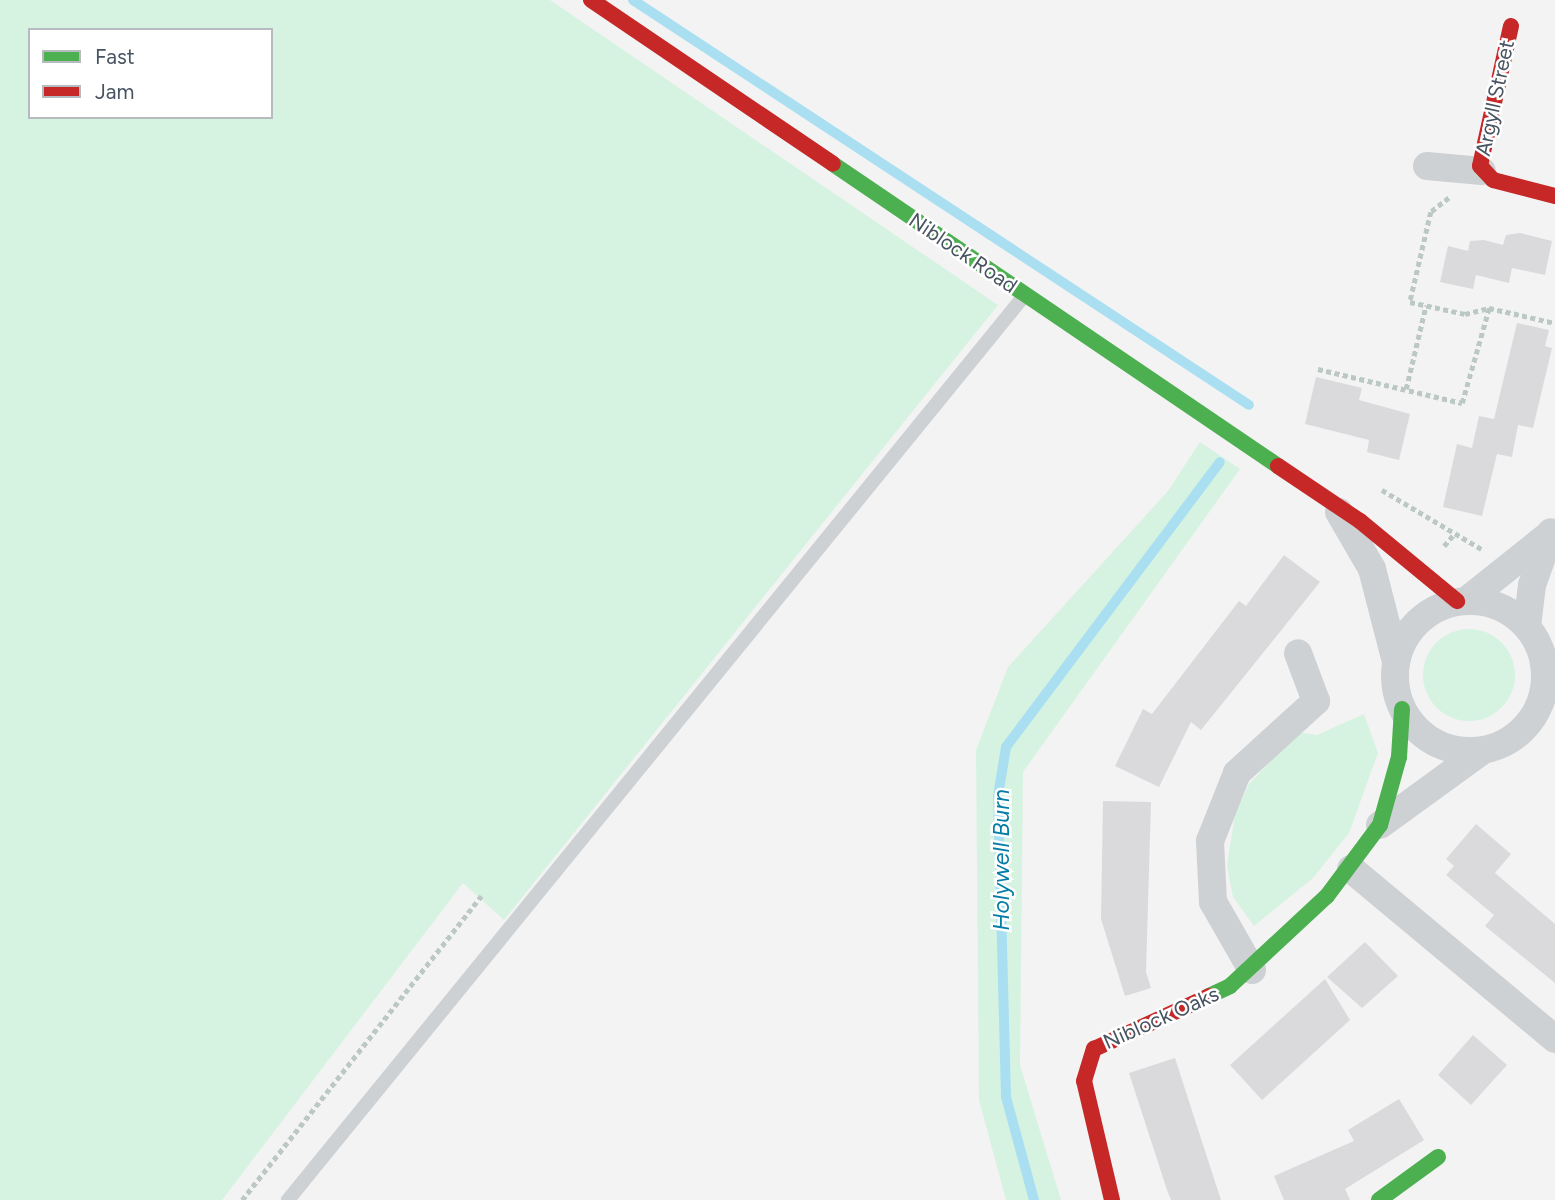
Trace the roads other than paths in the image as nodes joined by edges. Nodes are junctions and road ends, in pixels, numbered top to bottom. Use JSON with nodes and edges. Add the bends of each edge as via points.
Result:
{"nodes":[{"id":1,"x":591,"y":0,"type":"edge"},
{"id":2,"x":1510,"y":26,"type":"dead end"},
{"id":3,"x":1427,"y":166,"type":"dead end"},
{"id":4,"x":1482,"y":171,"type":"junction"},
{"id":5,"x":1555,"y":196,"type":"edge"},
{"id":6,"x":1025,"y":295,"type":"junction"},
{"id":7,"x":1335,"y":506,"type":"junction"},
{"id":8,"x":1553,"y":530,"type":"edge"},
{"id":9,"x":1462,"y":601,"type":"junction"},
{"id":10,"x":1540,"y":639,"type":"edge"},
{"id":11,"x":1298,"y":653,"type":"dead end"},
{"id":12,"x":1396,"y":662,"type":"junction"},
{"id":13,"x":1402,"y":709,"type":"junction"},
{"id":14,"x":1555,"y":712,"type":"edge"},
{"id":15,"x":1524,"y":729,"type":"junction"},
{"id":16,"x":1482,"y":751,"type":"junction"},
{"id":17,"x":1380,"y":825,"type":"junction"},
{"id":18,"x":1352,"y":869,"type":"junction"},
{"id":19,"x":1252,"y":970,"type":"junction"},
{"id":20,"x":1555,"y":1039,"type":"edge"},
{"id":21,"x":1438,"y":1157,"type":"dead end"},
{"id":22,"x":288,"y":1200,"type":"edge"},
{"id":23,"x":1112,"y":1200,"type":"edge"},
{"id":24,"x":1379,"y":1200,"type":"edge"}],
"edges":[{"from":1,"to":6,"type":"street","name":"Niblock Road"},
{"from":2,"to":4,"type":"street","name":"Argyll Street","via":[[1480,153]]},
{"from":3,"to":4,"type":"street","name":"Argyll Street"},
{"from":4,"to":5,"type":"street","name":"Argyll Street","via":[[1498,182]]},
{"from":6,"to":7,"type":"street","name":"Niblock Road"},
{"from":6,"to":22,"type":"lane"},
{"from":7,"to":9,"type":"street","name":"Niblock Road"},
{"from":7,"to":12,"type":"street","name":"Niblock Road","via":[[1372,569]]},
{"from":8,"to":9,"type":"street"},
{"from":8,"to":10,"type":"street","via":[[1532,585]]},
{"from":9,"to":10,"type":"street","via":[[1495,605]]},
{"from":9,"to":12,"type":"street","via":[[1419,620]]},
{"from":10,"to":15,"type":"street","via":[[1545,688]]},
{"from":11,"to":19,"type":"street","via":[[1316,701],[1237,773],[1210,841],[1213,902]]},
{"from":12,"to":13,"type":"street"},
{"from":13,"to":16,"type":"street","via":[[1436,743]]},
{"from":13,"to":17,"type":"street","name":"Niblock Oaks","via":[[1399,757]]},
{"from":14,"to":15,"type":"street"},
{"from":15,"to":16,"type":"street"},
{"from":16,"to":17,"type":"street","name":"Niblock Oaks"},
{"from":17,"to":18,"type":"street","name":"Niblock Oaks"},
{"from":18,"to":19,"type":"street","name":"Niblock Oaks"},
{"from":18,"to":20,"type":"street"},
{"from":19,"to":23,"type":"street","name":"Niblock Oaks","via":[[1206,1000],[1094,1049],[1084,1081]]},
{"from":21,"to":24,"type":"street"}]}
